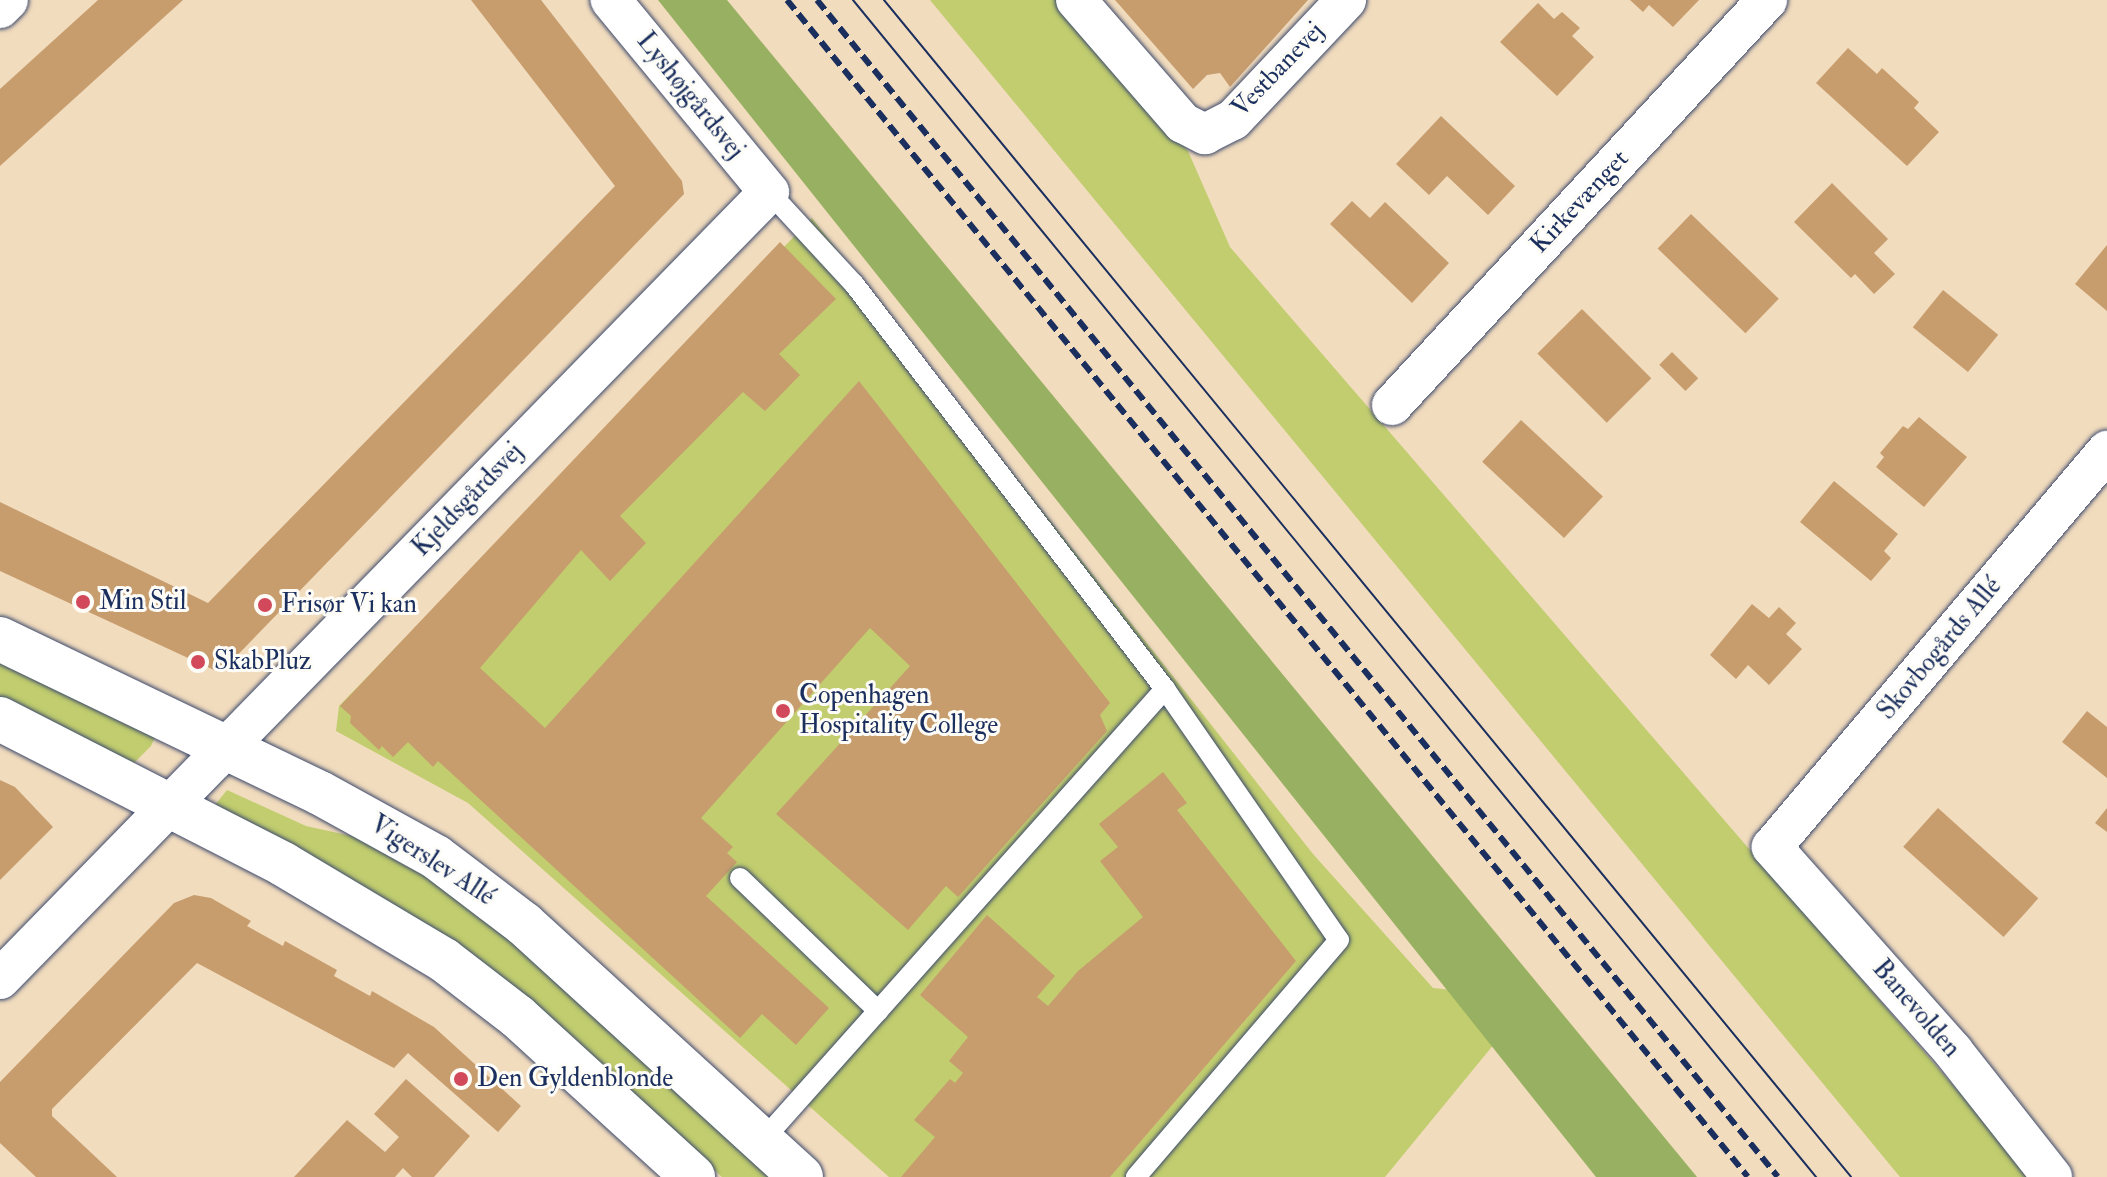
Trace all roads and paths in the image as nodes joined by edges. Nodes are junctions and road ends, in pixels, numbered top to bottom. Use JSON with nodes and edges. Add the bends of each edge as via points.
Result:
{"nodes":[{"id":1,"x":8,"y":0,"type":"edge"},
{"id":2,"x":611,"y":0,"type":"edge"},
{"id":3,"x":1076,"y":0,"type":"edge"},
{"id":4,"x":1346,"y":0,"type":"edge"},
{"id":5,"x":1767,"y":0,"type":"edge"},
{"id":6,"x":0,"y":8,"type":"edge"},
{"id":7,"x":769,"y":192,"type":"junction"},
{"id":8,"x":1392,"y":405,"type":"dead end"},
{"id":9,"x":2107,"y":451,"type":"edge"},
{"id":10,"x":0,"y":639,"type":"edge"},
{"id":11,"x":1165,"y":689,"type":"junction"},
{"id":12,"x":0,"y":719,"type":"edge"},
{"id":13,"x":226,"y":748,"type":"junction"},
{"id":14,"x":171,"y":805,"type":"junction"},
{"id":15,"x":1772,"y":847,"type":"joint"},
{"id":16,"x":740,"y":878,"type":"dead end"},
{"id":17,"x":0,"y":979,"type":"edge"},
{"id":18,"x":878,"y":1011,"type":"junction"},
{"id":19,"x":762,"y":1141,"type":"junction"},
{"id":20,"x":693,"y":1177,"type":"edge"},
{"id":21,"x":801,"y":1177,"type":"edge"},
{"id":22,"x":1136,"y":1177,"type":"edge"},
{"id":23,"x":2052,"y":1177,"type":"edge"}],
"edges":[{"from":1,"to":6,"type":"street"},
{"from":2,"to":7,"type":"street","name":"Lyshøjgårdsvej"},
{"from":3,"to":4,"type":"street","name":"Vestbanevej","via":[[1183,123],[1205,134],[1233,120]]},
{"from":5,"to":8,"type":"street","name":"Kirkevænget"},
{"from":7,"to":11,"type":"lane","via":[[854,284]]},
{"from":7,"to":13,"type":"street","name":"Kjeldsgårdsvej"},
{"from":9,"to":15,"type":"street","name":"Skovbogårds Allé"},
{"from":10,"to":13,"type":"street","name":"Vigerslev Allé"},
{"from":11,"to":18,"type":"lane"},
{"from":11,"to":22,"type":"lane","via":[[1339,940]]},
{"from":12,"to":14,"type":"street"},
{"from":13,"to":14,"type":"street","name":"Kjeldsgårdsvej"},
{"from":13,"to":19,"type":"street","name":"Vigerslev Allé","via":[[359,813],[461,874],[524,924]]},
{"from":14,"to":17,"type":"street","name":"Kjeldsgårdsvej"},
{"from":14,"to":20,"type":"street","via":[[444,960],[518,1017]]},
{"from":15,"to":23,"type":"street","name":"Banevolden","via":[[1953,1051]]},
{"from":16,"to":18,"type":"lane"},
{"from":18,"to":19,"type":"lane"},
{"from":19,"to":21,"type":"street","name":"Vigerslev Allé"}]}
